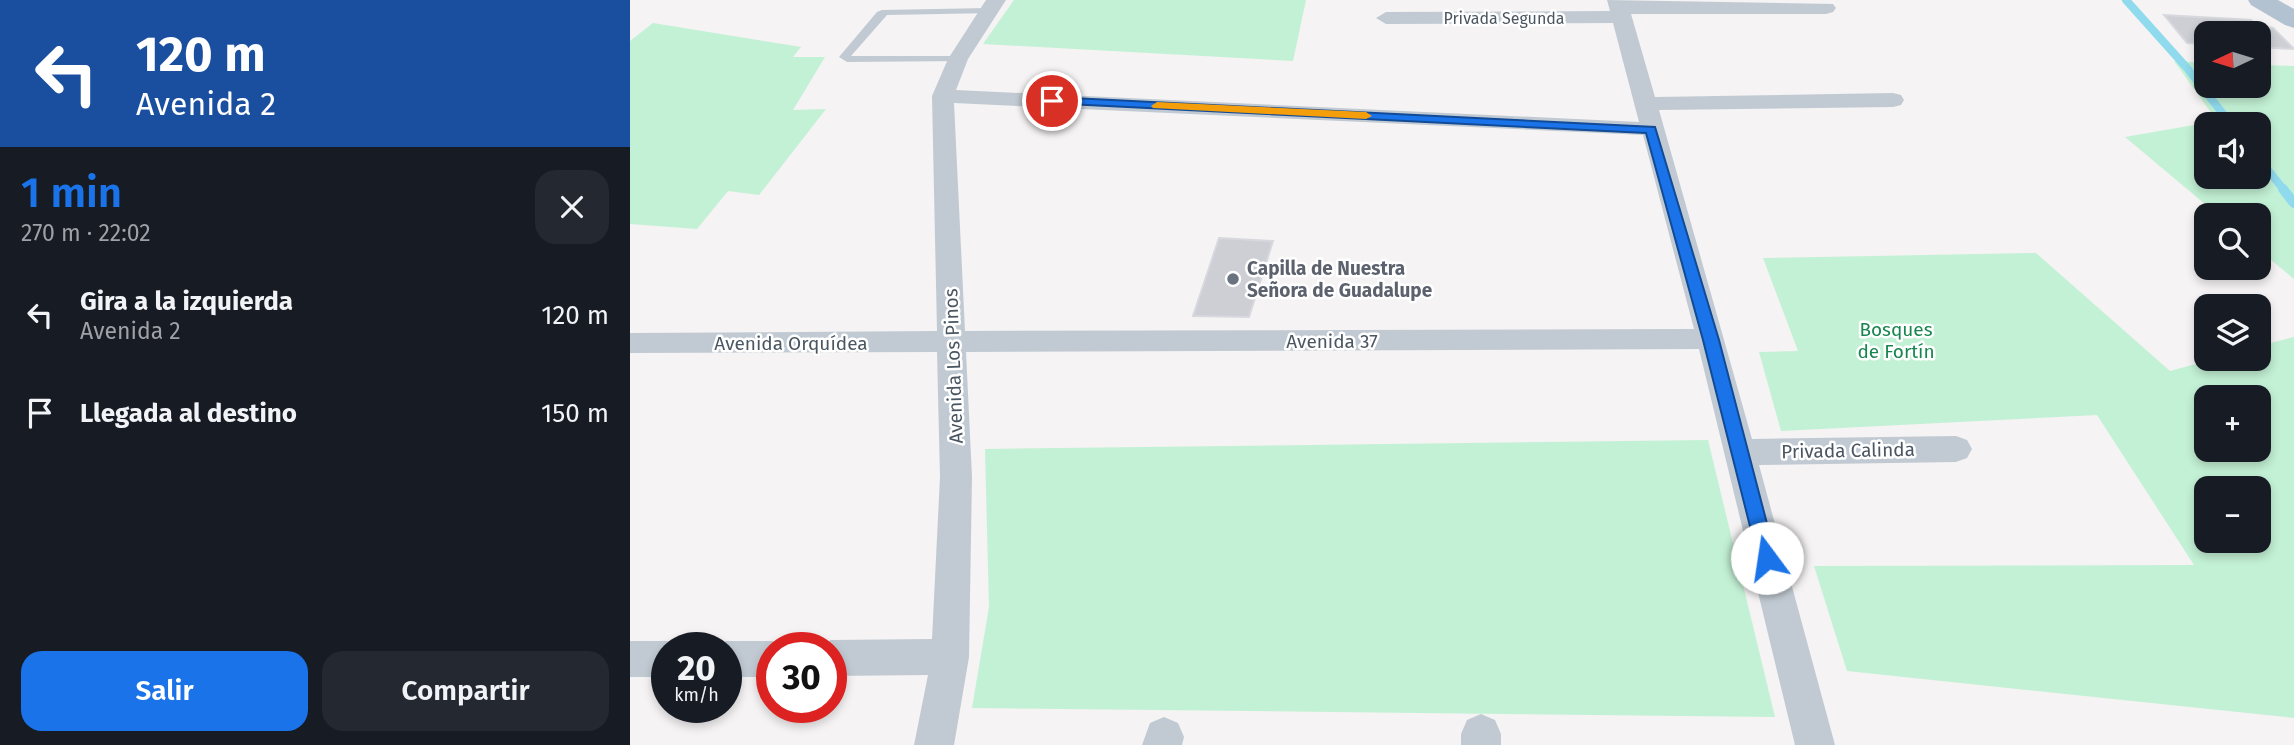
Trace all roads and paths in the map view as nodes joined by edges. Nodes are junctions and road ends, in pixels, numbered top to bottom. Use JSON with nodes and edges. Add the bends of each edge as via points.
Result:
{"nodes":[{"id":1,"x":2260,"y":1,"type":"edge"},
{"id":2,"x":1721,"y":4,"type":"edge"},
{"id":3,"x":993,"y":5,"type":"edge"},
{"id":4,"x":1619,"y":8,"type":"edge"},
{"id":5,"x":1826,"y":8,"type":"dead end"},
{"id":6,"x":1386,"y":18,"type":"dead end"},
{"id":7,"x":2294,"y":20,"type":"edge"},
{"id":8,"x":958,"y":59,"type":"junction"},
{"id":9,"x":943,"y":96,"type":"junction"},
{"id":10,"x":1893,"y":100,"type":"dead end"},
{"id":11,"x":1648,"y":117,"type":"junction"},
{"id":12,"x":1711,"y":340,"type":"junction"},
{"id":13,"x":952,"y":342,"type":"junction"},
{"id":14,"x":630,"y":343,"type":"edge"},
{"id":15,"x":1956,"y":449,"type":"dead end"},
{"id":16,"x":1740,"y":452,"type":"junction"},
{"id":17,"x":950,"y":657,"type":"junction"},
{"id":18,"x":847,"y":658,"type":"edge"},
{"id":19,"x":630,"y":659,"type":"edge"},
{"id":20,"x":651,"y":659,"type":"edge"},
{"id":21,"x":934,"y":745,"type":"edge"},
{"id":22,"x":1815,"y":745,"type":"edge"}],
"edges":[{"from":1,"to":7,"type":"main road"},
{"from":2,"to":4,"type":"street","name":"Privada Segunda"},
{"from":2,"to":5,"type":"street","name":"Privada Segunda"},
{"from":3,"to":8,"type":"street","name":"Avenida Los Pinos"},
{"from":3,"to":8,"type":"lane","via":[[881,14],[844,57]]},
{"from":4,"to":6,"type":"street","name":"Privada Segunda"},
{"from":4,"to":11,"type":"street"},
{"from":8,"to":9,"type":"street","name":"Avenida Los Pinos"},
{"from":9,"to":11,"type":"street"},
{"from":9,"to":13,"type":"street","name":"Avenida Los Pinos"},
{"from":10,"to":11,"type":"street"},
{"from":11,"to":12,"type":"street"},
{"from":12,"to":13,"type":"street","name":"Avenida 37"},
{"from":12,"to":16,"type":"street"},
{"from":13,"to":14,"type":"street","name":"Avenida Orquídea"},
{"from":13,"to":17,"type":"street","name":"Avenida Los Pinos","via":[[956,477]]},
{"from":15,"to":16,"type":"street","name":"Privada Calinda"},
{"from":16,"to":22,"type":"street"},
{"from":17,"to":18,"type":"street"},
{"from":17,"to":21,"type":"street","name":"Avenida Los Pinos"},
{"from":19,"to":20,"type":"street"}]}
